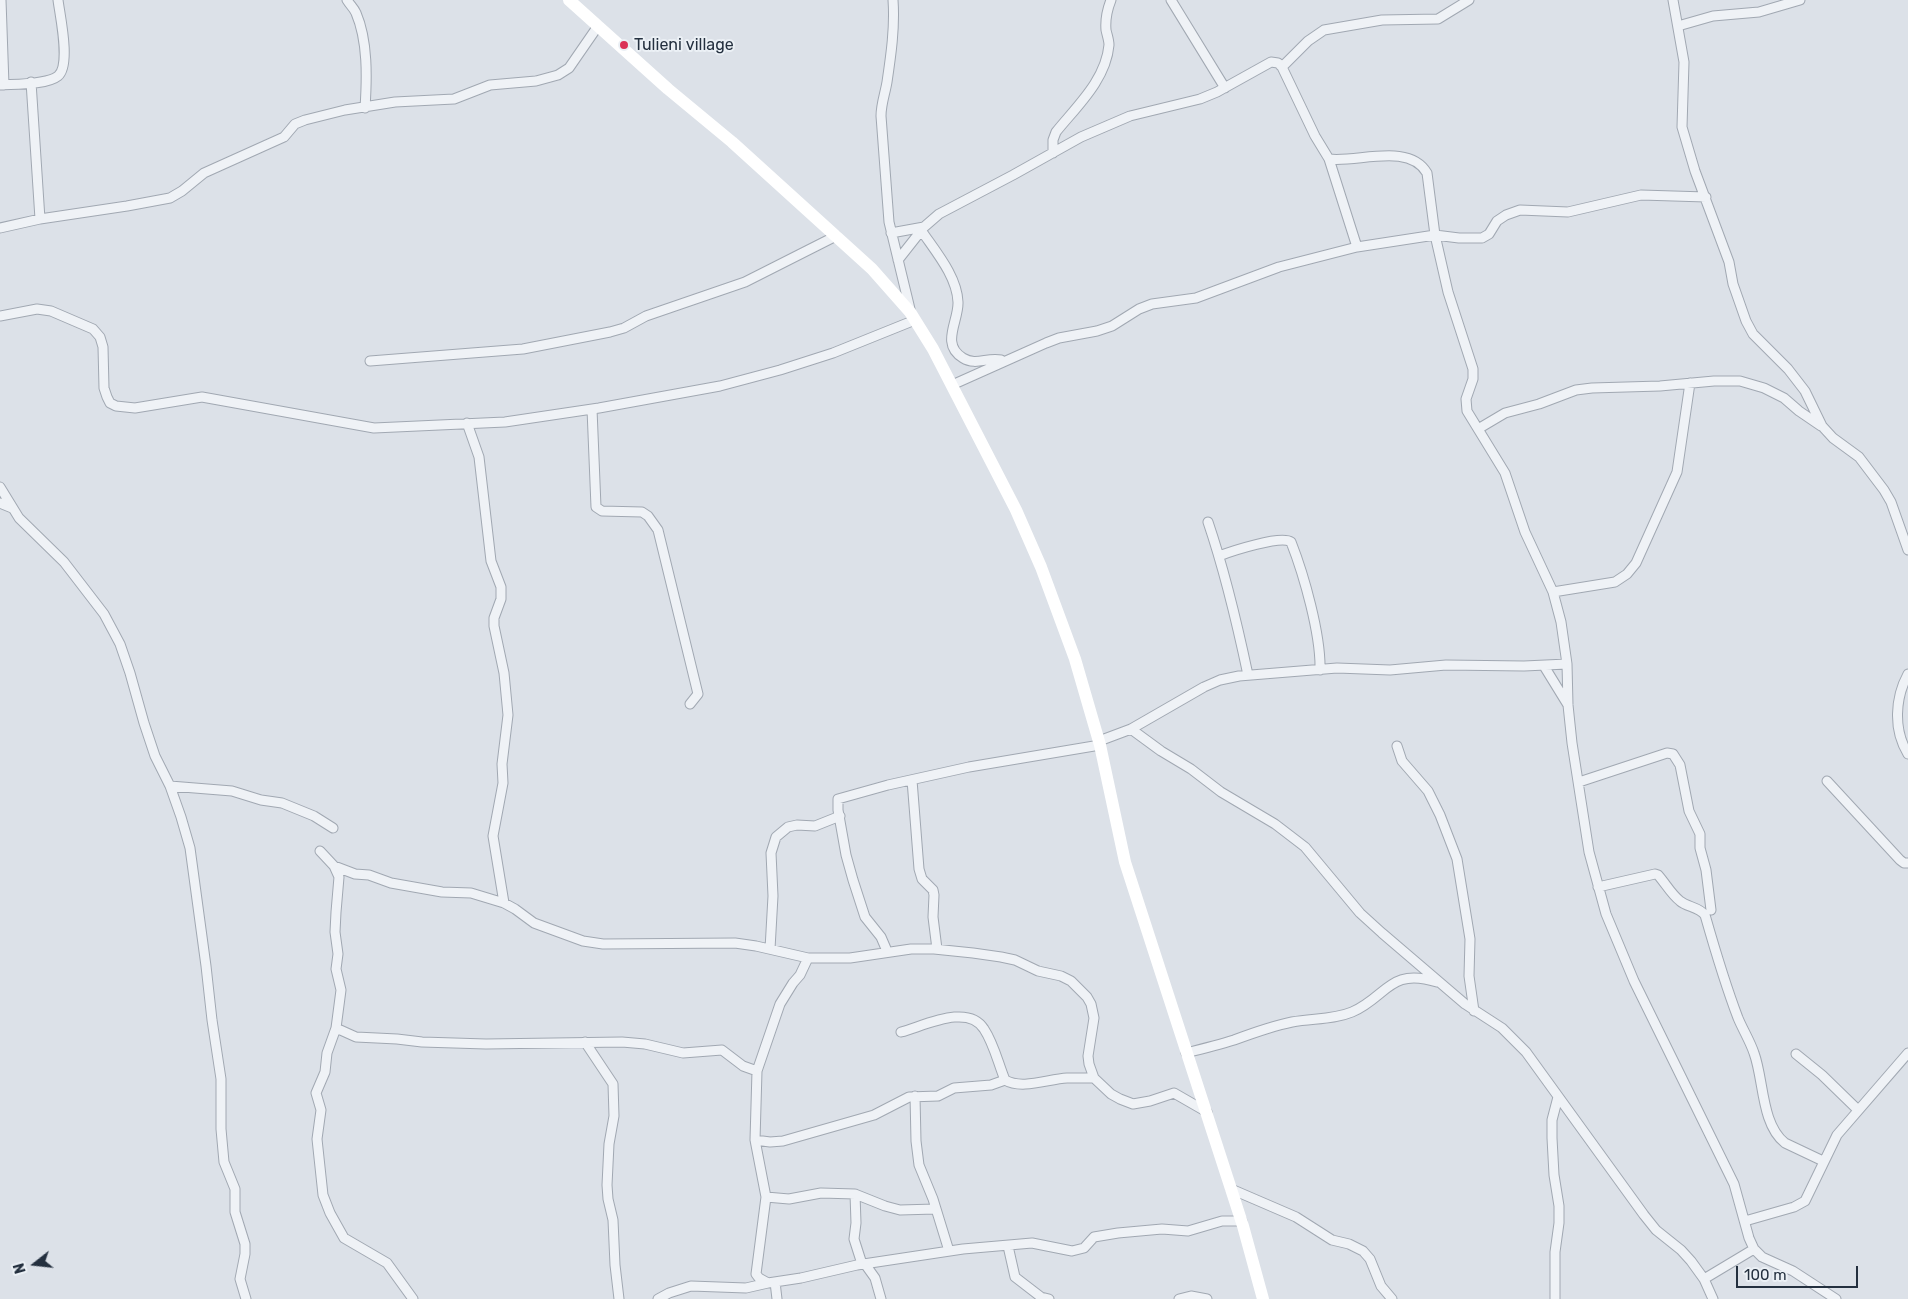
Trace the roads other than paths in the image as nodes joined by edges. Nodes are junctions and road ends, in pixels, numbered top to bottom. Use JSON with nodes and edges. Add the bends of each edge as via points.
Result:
{"nodes":[{"id":1,"x":1,"y":0,"type":"edge"},
{"id":2,"x":58,"y":0,"type":"edge"},
{"id":3,"x":348,"y":0,"type":"edge"},
{"id":4,"x":569,"y":0,"type":"edge"},
{"id":5,"x":893,"y":0,"type":"edge"},
{"id":6,"x":1111,"y":0,"type":"edge"},
{"id":7,"x":1171,"y":0,"type":"edge"},
{"id":8,"x":1469,"y":0,"type":"edge"},
{"id":9,"x":1673,"y":0,"type":"edge"},
{"id":10,"x":1800,"y":0,"type":"edge"},
{"id":11,"x":598,"y":26,"type":"junction"},
{"id":12,"x":1678,"y":26,"type":"junction"},
{"id":13,"x":1282,"y":67,"type":"junction"},
{"id":14,"x":32,"y":82,"type":"junction"},
{"id":15,"x":2,"y":85,"type":"edge"},
{"id":16,"x":1225,"y":88,"type":"junction"},
{"id":17,"x":365,"y":108,"type":"junction"},
{"id":18,"x":1053,"y":152,"type":"junction"},
{"id":19,"x":1329,"y":159,"type":"junction"},
{"id":20,"x":1706,"y":197,"type":"junction"},
{"id":21,"x":40,"y":219,"type":"junction"},
{"id":22,"x":0,"y":228,"type":"edge"},
{"id":23,"x":922,"y":229,"type":"junction"},
{"id":24,"x":891,"y":233,"type":"junction"},
{"id":25,"x":1435,"y":235,"type":"junction"},
{"id":26,"x":836,"y":236,"type":"junction"},
{"id":27,"x":1358,"y":247,"type":"junction"},
{"id":28,"x":898,"y":260,"type":"junction"},
{"id":29,"x":0,"y":316,"type":"edge"},
{"id":30,"x":913,"y":316,"type":"junction"},
{"id":31,"x":1003,"y":360,"type":"junction"},
{"id":32,"x":370,"y":361,"type":"dead end"},
{"id":33,"x":1690,"y":383,"type":"junction"},
{"id":34,"x":952,"y":384,"type":"junction"},
{"id":35,"x":592,"y":409,"type":"junction"},
{"id":36,"x":467,"y":423,"type":"junction"},
{"id":37,"x":1822,"y":426,"type":"junction"},
{"id":38,"x":1478,"y":428,"type":"junction"},
{"id":39,"x":0,"y":487,"type":"edge"},
{"id":40,"x":0,"y":503,"type":"edge"},
{"id":41,"x":12,"y":508,"type":"junction"},
{"id":42,"x":1208,"y":522,"type":"dead end"},
{"id":43,"x":1908,"y":550,"type":"edge"},
{"id":44,"x":1219,"y":556,"type":"junction"},
{"id":45,"x":1553,"y":592,"type":"junction"},
{"id":46,"x":1567,"y":664,"type":"junction"},
{"id":47,"x":1544,"y":666,"type":"junction"},
{"id":48,"x":1320,"y":670,"type":"junction"},
{"id":49,"x":1908,"y":674,"type":"edge"},
{"id":50,"x":1248,"y":675,"type":"junction"},
{"id":51,"x":690,"y":704,"type":"dead end"},
{"id":52,"x":1568,"y":705,"type":"junction"},
{"id":53,"x":1131,"y":729,"type":"junction"},
{"id":54,"x":1099,"y":743,"type":"junction"},
{"id":55,"x":1397,"y":746,"type":"dead end"},
{"id":56,"x":1908,"y":754,"type":"edge"},
{"id":57,"x":912,"y":780,"type":"junction"},
{"id":58,"x":1827,"y":781,"type":"dead end"},
{"id":59,"x":1579,"y":782,"type":"junction"},
{"id":60,"x":170,"y":786,"type":"junction"},
{"id":61,"x":840,"y":816,"type":"junction"},
{"id":62,"x":334,"y":828,"type":"dead end"},
{"id":63,"x":320,"y":851,"type":"dead end"},
{"id":64,"x":1908,"y":863,"type":"edge"},
{"id":65,"x":334,"y":866,"type":"junction"},
{"id":66,"x":1598,"y":887,"type":"junction"},
{"id":67,"x":504,"y":903,"type":"junction"},
{"id":68,"x":1711,"y":910,"type":"dead end"},
{"id":69,"x":936,"y":949,"type":"junction"},
{"id":70,"x":770,"y":950,"type":"junction"},
{"id":71,"x":887,"y":951,"type":"junction"},
{"id":72,"x":808,"y":958,"type":"junction"},
{"id":73,"x":1440,"y":983,"type":"junction"},
{"id":74,"x":1474,"y":1011,"type":"junction"},
{"id":75,"x":336,"y":1028,"type":"junction"},
{"id":76,"x":901,"y":1032,"type":"dead end"},
{"id":77,"x":585,"y":1042,"type":"junction"},
{"id":78,"x":1186,"y":1053,"type":"junction"},
{"id":79,"x":1908,"y":1053,"type":"edge"},
{"id":80,"x":1796,"y":1054,"type":"dead end"},
{"id":81,"x":757,"y":1072,"type":"junction"},
{"id":82,"x":1094,"y":1078,"type":"junction"},
{"id":83,"x":1005,"y":1080,"type":"junction"},
{"id":84,"x":915,"y":1096,"type":"junction"},
{"id":85,"x":1558,"y":1097,"type":"junction"},
{"id":86,"x":1858,"y":1110,"type":"junction"},
{"id":87,"x":1207,"y":1112,"type":"junction"},
{"id":88,"x":755,"y":1140,"type":"junction"},
{"id":89,"x":1823,"y":1161,"type":"junction"},
{"id":90,"x":1231,"y":1189,"type":"junction"},
{"id":91,"x":855,"y":1194,"type":"junction"},
{"id":92,"x":766,"y":1197,"type":"junction"},
{"id":93,"x":935,"y":1209,"type":"junction"},
{"id":94,"x":1242,"y":1221,"type":"junction"},
{"id":95,"x":1745,"y":1221,"type":"junction"},
{"id":96,"x":1008,"y":1246,"type":"junction"},
{"id":97,"x":1754,"y":1248,"type":"junction"},
{"id":98,"x":949,"y":1251,"type":"junction"},
{"id":99,"x":863,"y":1264,"type":"junction"},
{"id":100,"x":1704,"y":1280,"type":"junction"},
{"id":101,"x":772,"y":1282,"type":"junction"},
{"id":102,"x":1043,"y":1298,"type":"edge"},
{"id":103,"x":246,"y":1299,"type":"edge"},
{"id":104,"x":413,"y":1299,"type":"edge"},
{"id":105,"x":619,"y":1299,"type":"edge"},
{"id":106,"x":658,"y":1299,"type":"edge"},
{"id":107,"x":777,"y":1299,"type":"edge"},
{"id":108,"x":881,"y":1299,"type":"edge"},
{"id":109,"x":1180,"y":1299,"type":"edge"},
{"id":110,"x":1208,"y":1299,"type":"edge"},
{"id":111,"x":1264,"y":1299,"type":"edge"},
{"id":112,"x":1392,"y":1299,"type":"edge"},
{"id":113,"x":1555,"y":1299,"type":"edge"},
{"id":114,"x":1713,"y":1299,"type":"edge"},
{"id":115,"x":1836,"y":1299,"type":"edge"}],
"edges":[{"from":1,"to":15,"type":"street"},
{"from":2,"to":14,"type":"street","via":[[63,35],[62,70],[58,76],[48,80]]},
{"from":3,"to":17,"type":"street","via":[[357,14],[363,41]]},
{"from":4,"to":11,"type":"street"},
{"from":5,"to":24,"type":"street","via":[[893,34],[881,107]]},
{"from":6,"to":18,"type":"street","via":[[1105,19],[1109,44],[1105,59],[1090,91],[1056,132]]},
{"from":7,"to":16,"type":"street"},
{"from":8,"to":13,"type":"street","via":[[1438,18],[1382,20],[1324,30]]},
{"from":9,"to":12,"type":"street"},
{"from":10,"to":12,"type":"street","via":[[1758,12],[1712,16]]},
{"from":11,"to":17,"type":"street","via":[[568,68],[558,75],[536,81],[490,85],[454,99],[396,102]]},
{"from":11,"to":26,"type":"street"},
{"from":12,"to":20,"type":"street","via":[[1684,62],[1682,127]]},
{"from":13,"to":16,"type":"street","via":[[1271,62]]},
{"from":13,"to":19,"type":"street"},
{"from":14,"to":15,"type":"street"},
{"from":14,"to":21,"type":"street"},
{"from":16,"to":18,"type":"street","via":[[1200,99],[1130,116],[1081,136]]},
{"from":17,"to":21,"type":"street","via":[[344,110],[295,124],[284,138],[204,173],[170,198]]},
{"from":18,"to":23,"type":"street","via":[[939,214]]},
{"from":19,"to":25,"type":"street","via":[[1380,155],[1413,160],[1423,166],[1429,180]]},
{"from":19,"to":27,"type":"street"},
{"from":20,"to":25,"type":"street","via":[[1641,195],[1568,212],[1520,210],[1501,218],[1482,238]]},
{"from":20,"to":37,"type":"street","via":[[1750,330],[1805,391]]},
{"from":21,"to":22,"type":"street"},
{"from":23,"to":24,"type":"street"},
{"from":23,"to":28,"type":"street"},
{"from":23,"to":31,"type":"street","via":[[955,287],[958,309],[950,338],[956,352],[975,362]]},
{"from":24,"to":28,"type":"street"},
{"from":25,"to":27,"type":"street"},
{"from":25,"to":38,"type":"street","via":[[1451,300],[1471,359],[1473,379],[1466,406]]},
{"from":26,"to":30,"type":"street","via":[[872,269]]},
{"from":26,"to":32,"type":"street","via":[[745,282],[610,332],[523,349]]},
{"from":27,"to":31,"type":"street","via":[[1279,268],[1196,298],[1152,304],[1112,326],[1059,338]]},
{"from":28,"to":30,"type":"street"},
{"from":29,"to":36,"type":"street","via":[[36,309],[51,311],[93,329],[103,347],[107,397],[110,403],[123,408],[202,397],[374,428]]},
{"from":30,"to":34,"type":"street"},
{"from":30,"to":35,"type":"street","via":[[833,352],[780,370],[720,386]]},
{"from":31,"to":34,"type":"street"},
{"from":33,"to":37,"type":"street","via":[[1740,381],[1764,388],[1784,398]]},
{"from":33,"to":38,"type":"street","via":[[1576,390],[1506,413]]},
{"from":33,"to":45,"type":"street","via":[[1677,472],[1636,563],[1615,582]]},
{"from":34,"to":54,"type":"street","via":[[1041,567],[1075,659]]},
{"from":35,"to":36,"type":"street","via":[[505,422]]},
{"from":35,"to":51,"type":"street","via":[[596,507],[602,511],[642,512],[658,530],[696,682],[698,694]]},
{"from":36,"to":67,"type":"street","via":[[479,457],[491,561],[501,587],[494,626],[504,673],[508,716],[503,783],[493,836]]},
{"from":37,"to":43,"type":"street","via":[[1859,457],[1884,490]]},
{"from":38,"to":45,"type":"street","via":[[1505,473],[1525,532]]},
{"from":39,"to":41,"type":"street"},
{"from":40,"to":41,"type":"street"},
{"from":41,"to":60,"type":"street","via":[[64,562],[104,614],[122,652],[155,756]]},
{"from":42,"to":44,"type":"street"},
{"from":44,"to":48,"type":"street","via":[[1257,544],[1291,542],[1314,623]]},
{"from":44,"to":50,"type":"street"},
{"from":45,"to":46,"type":"street"},
{"from":46,"to":47,"type":"street"},
{"from":46,"to":52,"type":"street"},
{"from":47,"to":48,"type":"street","via":[[1446,665]]},
{"from":47,"to":52,"type":"street"},
{"from":48,"to":50,"type":"street"},
{"from":49,"to":56,"type":"street","via":[[1901,692],[1898,718],[1900,740]]},
{"from":50,"to":53,"type":"street","via":[[1220,680],[1204,687]]},
{"from":52,"to":59,"type":"street"},
{"from":53,"to":54,"type":"street"},
{"from":53,"to":73,"type":"street","via":[[1305,847],[1360,913]]},
{"from":54,"to":57,"type":"street"},
{"from":54,"to":78,"type":"street","via":[[1124,858]]},
{"from":55,"to":74,"type":"street","via":[[1402,761],[1428,791],[1457,859],[1470,939],[1469,976]]},
{"from":57,"to":61,"type":"street","via":[[840,797],[837,802]]},
{"from":57,"to":69,"type":"street","via":[[919,869],[922,879],[934,894]]},
{"from":58,"to":64,"type":"street","via":[[1900,860]]},
{"from":59,"to":66,"type":"street","via":[[1589,852]]},
{"from":59,"to":68,"type":"street","via":[[1667,753],[1673,754],[1680,766],[1688,807],[1700,834]]},
{"from":60,"to":62,"type":"street","via":[[232,791],[282,803]]},
{"from":60,"to":103,"type":"street","via":[[190,848],[222,1079],[224,1162],[235,1189],[235,1212],[245,1244],[240,1279]]},
{"from":61,"to":70,"type":"street","via":[[814,826],[788,827],[776,837],[771,853]]},
{"from":61,"to":71,"type":"street","via":[[846,856],[863,912]]},
{"from":63,"to":65,"type":"street"},
{"from":65,"to":67,"type":"street","via":[[391,883],[442,892],[464,891]]},
{"from":65,"to":75,"type":"street","via":[[338,877],[336,969],[341,990]]},
{"from":66,"to":89,"type":"street","via":[[1655,874],[1679,900],[1705,915],[1722,972],[1759,1068],[1771,1121],[1781,1140]]},
{"from":66,"to":95,"type":"street","via":[[1623,956],[1734,1184]]},
{"from":67,"to":70,"type":"street","via":[[534,923],[583,941],[603,944],[730,942]]},
{"from":69,"to":71,"type":"street"},
{"from":69,"to":82,"type":"street","via":[[1015,960],[1071,981],[1087,997],[1093,1011],[1088,1056]]},
{"from":70,"to":72,"type":"street"},
{"from":71,"to":72,"type":"street","via":[[850,958]]},
{"from":72,"to":81,"type":"street","via":[[800,976],[780,1004]]},
{"from":73,"to":74,"type":"street"},
{"from":73,"to":78,"type":"street","via":[[1421,977],[1400,980],[1351,1012],[1286,1023]]},
{"from":74,"to":85,"type":"street","via":[[1514,1039]]},
{"from":75,"to":77,"type":"street","via":[[356,1037],[422,1042]]},
{"from":75,"to":104,"type":"street","via":[[316,1093],[321,1110],[317,1139],[325,1202],[344,1238],[387,1263]]},
{"from":76,"to":83,"type":"street","via":[[958,1016],[975,1020],[985,1030]]},
{"from":77,"to":81,"type":"street","via":[[645,1044],[683,1053],[722,1050]]},
{"from":77,"to":105,"type":"street","via":[[613,1084],[614,1116],[607,1185]]},
{"from":78,"to":87,"type":"street"},
{"from":79,"to":86,"type":"street"},
{"from":80,"to":86,"type":"street"},
{"from":81,"to":88,"type":"street"},
{"from":82,"to":83,"type":"street","via":[[1020,1084]]},
{"from":82,"to":87,"type":"street","via":[[1111,1094],[1128,1102],[1142,1103],[1174,1093]]},
{"from":83,"to":84,"type":"street","via":[[990,1085],[954,1088],[938,1096]]},
{"from":84,"to":88,"type":"street","via":[[879,1113],[782,1141]]},
{"from":84,"to":93,"type":"street","via":[[919,1165]]},
{"from":85,"to":100,"type":"street","via":[[1644,1215],[1691,1261]]},
{"from":85,"to":113,"type":"street","via":[[1552,1120],[1559,1214]]},
{"from":86,"to":89,"type":"street","via":[[1837,1134]]},
{"from":87,"to":90,"type":"street"},
{"from":88,"to":92,"type":"street"},
{"from":89,"to":95,"type":"street","via":[[1805,1201]]},
{"from":90,"to":94,"type":"street"},
{"from":90,"to":112,"type":"street","via":[[1296,1217],[1332,1240],[1363,1251],[1370,1259],[1381,1286]]},
{"from":91,"to":92,"type":"street","via":[[821,1193],[789,1199]]},
{"from":91,"to":93,"type":"street","via":[[900,1210]]},
{"from":91,"to":99,"type":"street","via":[[854,1239]]},
{"from":92,"to":101,"type":"street","via":[[756,1274]]},
{"from":93,"to":98,"type":"street"},
{"from":94,"to":96,"type":"street","via":[[1222,1222],[1188,1231],[1118,1232],[1094,1238],[1084,1248],[1072,1251],[1043,1244]]},
{"from":94,"to":111,"type":"street"},
{"from":95,"to":97,"type":"street"},
{"from":96,"to":98,"type":"street"},
{"from":96,"to":102,"type":"street","via":[[1015,1277]]},
{"from":97,"to":100,"type":"street"},
{"from":97,"to":115,"type":"street","via":[[1762,1257],[1793,1271]]},
{"from":98,"to":99,"type":"street"},
{"from":99,"to":101,"type":"street"},
{"from":99,"to":108,"type":"street","via":[[875,1278]]},
{"from":100,"to":114,"type":"street"},
{"from":101,"to":106,"type":"street","via":[[737,1289],[691,1286]]},
{"from":101,"to":107,"type":"street"},
{"from":109,"to":110,"type":"street","via":[[1195,1296]]}]}
